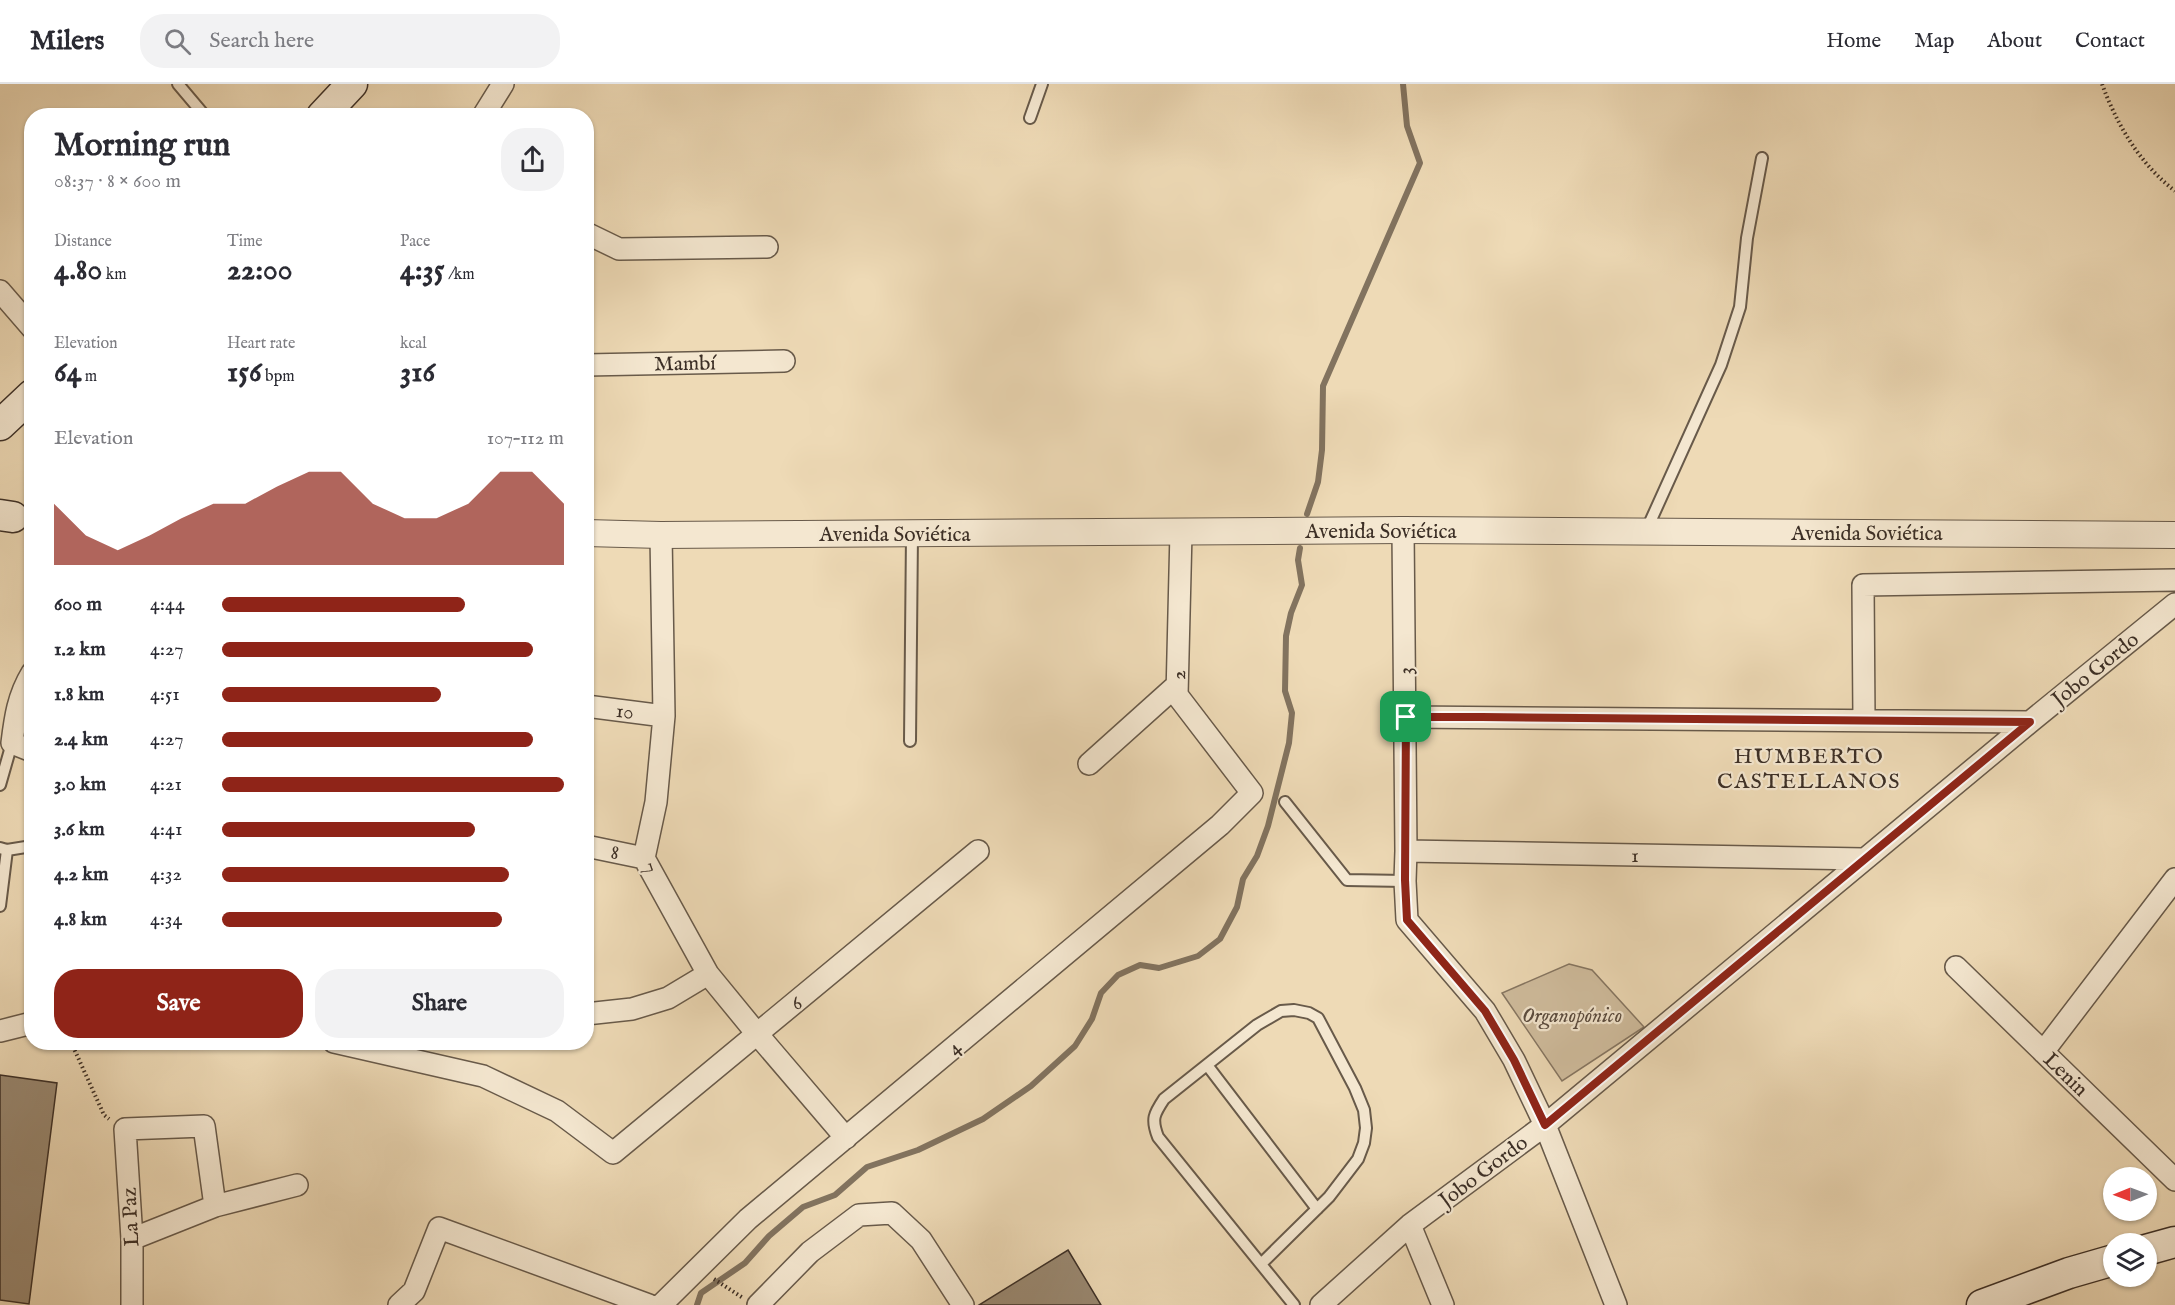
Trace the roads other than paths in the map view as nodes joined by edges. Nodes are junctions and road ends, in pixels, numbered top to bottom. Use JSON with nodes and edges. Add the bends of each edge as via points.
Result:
{"nodes":[{"id":1,"x":178,"y":84,"type":"edge"},
{"id":2,"x":352,"y":84,"type":"edge"},
{"id":3,"x":503,"y":84,"type":"edge"},
{"id":4,"x":1042,"y":84,"type":"edge"},
{"id":5,"x":198,"y":108,"type":"edge"},
{"id":6,"x":330,"y":108,"type":"edge"},
{"id":7,"x":494,"y":108,"type":"edge"},
{"id":8,"x":1030,"y":118,"type":"dead end"},
{"id":9,"x":1762,"y":158,"type":"dead end"},
{"id":10,"x":594,"y":237,"type":"edge"},
{"id":11,"x":767,"y":247,"type":"dead end"},
{"id":12,"x":0,"y":291,"type":"edge"},
{"id":13,"x":24,"y":319,"type":"edge"},
{"id":14,"x":784,"y":360,"type":"dead end"},
{"id":15,"x":594,"y":364,"type":"edge"},
{"id":16,"x":24,"y":402,"type":"edge"},
{"id":17,"x":0,"y":425,"type":"edge"},
{"id":18,"x":1403,"y":530,"type":"junction"},
{"id":19,"x":1181,"y":532,"type":"junction"},
{"id":20,"x":1646,"y":532,"type":"junction"},
{"id":21,"x":594,"y":533,"type":"edge"},
{"id":22,"x":912,"y":534,"type":"junction"},
{"id":23,"x":661,"y":535,"type":"junction"},
{"id":24,"x":2175,"y":535,"type":"edge"},
{"id":25,"x":2175,"y":580,"type":"edge"},
{"id":26,"x":2175,"y":604,"type":"edge"},
{"id":27,"x":24,"y":685,"type":"edge"},
{"id":28,"x":1177,"y":685,"type":"junction"},
{"id":29,"x":594,"y":707,"type":"edge"},
{"id":30,"x":664,"y":716,"type":"junction"},
{"id":31,"x":1406,"y":717,"type":"junction"},
{"id":32,"x":1864,"y":720,"type":"junction"},
{"id":33,"x":2030,"y":722,"type":"junction"},
{"id":34,"x":910,"y":741,"type":"dead end"},
{"id":35,"x":12,"y":743,"type":"junction"},
{"id":36,"x":24,"y":748,"type":"edge"},
{"id":37,"x":1089,"y":764,"type":"dead end"},
{"id":38,"x":0,"y":785,"type":"edge"},
{"id":39,"x":1252,"y":793,"type":"joint"},
{"id":40,"x":1285,"y":802,"type":"dead end"},
{"id":41,"x":24,"y":847,"type":"edge"},
{"id":42,"x":594,"y":848,"type":"edge"},
{"id":43,"x":3,"y":849,"type":"edge"},
{"id":44,"x":978,"y":851,"type":"dead end"},
{"id":45,"x":1406,"y":851,"type":"junction"},
{"id":46,"x":645,"y":858,"type":"junction"},
{"id":47,"x":1864,"y":859,"type":"junction"},
{"id":48,"x":2175,"y":879,"type":"edge"},
{"id":49,"x":1405,"y":880,"type":"junction"},
{"id":50,"x":0,"y":906,"type":"edge"},
{"id":51,"x":1956,"y":967,"type":"dead end"},
{"id":52,"x":708,"y":974,"type":"junction"},
{"id":53,"x":594,"y":1013,"type":"edge"},
{"id":54,"x":24,"y":1025,"type":"edge"},
{"id":55,"x":0,"y":1031,"type":"edge"},
{"id":56,"x":758,"y":1035,"type":"junction"},
{"id":57,"x":369,"y":1050,"type":"edge"},
{"id":58,"x":2043,"y":1052,"type":"junction"},
{"id":59,"x":1207,"y":1065,"type":"junction"},
{"id":60,"x":1545,"y":1125,"type":"junction"},
{"id":61,"x":846,"y":1138,"type":"junction"},
{"id":62,"x":2175,"y":1180,"type":"edge"},
{"id":63,"x":297,"y":1185,"type":"dead end"},
{"id":64,"x":216,"y":1206,"type":"junction"},
{"id":65,"x":1317,"y":1209,"type":"junction"},
{"id":66,"x":1410,"y":1225,"type":"junction"},
{"id":67,"x":132,"y":1239,"type":"junction"},
{"id":68,"x":2175,"y":1242,"type":"edge"},
{"id":69,"x":2157,"y":1247,"type":"edge"},
{"id":70,"x":2103,"y":1263,"type":"edge"},
{"id":71,"x":1261,"y":1264,"type":"junction"},
{"id":72,"x":132,"y":1305,"type":"edge"},
{"id":73,"x":399,"y":1305,"type":"edge"},
{"id":74,"x":649,"y":1305,"type":"edge"},
{"id":75,"x":661,"y":1305,"type":"edge"},
{"id":76,"x":758,"y":1305,"type":"edge"},
{"id":77,"x":963,"y":1305,"type":"edge"},
{"id":78,"x":1294,"y":1305,"type":"edge"},
{"id":79,"x":1321,"y":1305,"type":"edge"},
{"id":80,"x":1443,"y":1305,"type":"edge"},
{"id":81,"x":1616,"y":1305,"type":"edge"},
{"id":82,"x":1982,"y":1305,"type":"edge"}],
"edges":[{"from":1,"to":5,"type":"lane"},
{"from":2,"to":6,"type":"main road"},
{"from":3,"to":7,"type":"street"},
{"from":4,"to":8,"type":"lane"},
{"from":9,"to":20,"type":"lane","via":[[1747,238],[1740,307],[1720,365]]},
{"from":10,"to":11,"type":"street","via":[[619,249]]},
{"from":12,"to":13,"type":"street"},
{"from":14,"to":15,"type":"street","name":"Mambí"},
{"from":16,"to":17,"type":"main road"},
{"from":18,"to":19,"type":"street","name":"Avenida Soviética"},
{"from":18,"to":20,"type":"street","name":"Avenida Soviética"},
{"from":18,"to":31,"type":"street","name":"3"},
{"from":19,"to":22,"type":"street","name":"Avenida Soviética"},
{"from":19,"to":28,"type":"street","name":"2"},
{"from":20,"to":24,"type":"street","name":"Avenida Soviética"},
{"from":21,"to":23,"type":"street","name":"Avenida Soviética"},
{"from":22,"to":23,"type":"street","name":"Avenida Soviética"},
{"from":22,"to":34,"type":"lane"},
{"from":23,"to":30,"type":"street","name":"7"},
{"from":25,"to":32,"type":"street","via":[[1863,585]]},
{"from":26,"to":33,"type":"street","name":"Jobo Gordo"},
{"from":27,"to":35,"type":"street","via":[[16,706]]},
{"from":28,"to":37,"type":"street"},
{"from":28,"to":39,"type":"street","name":"2","via":[[1177,695]]},
{"from":29,"to":30,"type":"street","name":"10"},
{"from":30,"to":46,"type":"street","name":"7","via":[[656,802]]},
{"from":31,"to":32,"type":"street"},
{"from":31,"to":45,"type":"street","name":"3"},
{"from":32,"to":33,"type":"street"},
{"from":33,"to":47,"type":"street","name":"Jobo Gordo"},
{"from":35,"to":36,"type":"street"},
{"from":35,"to":38,"type":"lane"},
{"from":39,"to":61,"type":"street","name":"4","via":[[1211,833]]},
{"from":40,"to":49,"type":"lane","via":[[1347,880]]},
{"from":41,"to":43,"type":"lane"},
{"from":42,"to":46,"type":"street","name":"8"},
{"from":43,"to":50,"type":"lane"},
{"from":44,"to":56,"type":"street","name":"6"},
{"from":45,"to":47,"type":"street","name":"1"},
{"from":45,"to":49,"type":"street","name":"3"},
{"from":46,"to":52,"type":"street","name":"7"},
{"from":47,"to":60,"type":"street","name":"Jobo Gordo"},
{"from":48,"to":58,"type":"street"},
{"from":49,"to":60,"type":"street","name":"3","via":[[1407,920],[1485,1011]]},
{"from":51,"to":58,"type":"street","name":"Lenin"},
{"from":52,"to":53,"type":"street","via":[[668,998],[632,1010]]},
{"from":52,"to":56,"type":"street","name":"7"},
{"from":54,"to":55,"type":"street"},
{"from":56,"to":57,"type":"street","name":"6","via":[[613,1153],[557,1111],[483,1076]]},
{"from":56,"to":61,"type":"street","name":"7"},
{"from":58,"to":62,"type":"street","name":"Lenin"},
{"from":59,"to":65,"type":"lane"},
{"from":59,"to":65,"type":"lane","via":[[1281,1011],[1302,1011],[1318,1018],[1355,1088],[1366,1128],[1358,1160]]},
{"from":59,"to":71,"type":"lane","via":[[1164,1099],[1153,1124],[1158,1137]]},
{"from":60,"to":66,"type":"street","name":"Jobo Gordo"},
{"from":60,"to":81,"type":"street"},
{"from":61,"to":75,"type":"street","name":"4","via":[[748,1219]]},
{"from":63,"to":64,"type":"street"},
{"from":64,"to":67,"type":"street"},
{"from":64,"to":67,"type":"street","name":"La Paz","via":[[204,1126],[125,1129]]},
{"from":65,"to":71,"type":"lane"},
{"from":66,"to":79,"type":"street","name":"Jobo Gordo"},
{"from":66,"to":80,"type":"street"},
{"from":67,"to":72,"type":"street","name":"La Paz"},
{"from":68,"to":69,"type":"main road"},
{"from":70,"to":82,"type":"main road"},
{"from":71,"to":78,"type":"lane"},
{"from":73,"to":74,"type":"street","via":[[414,1291],[439,1228]]},
{"from":76,"to":77,"type":"street","via":[[810,1252],[859,1215],[892,1213],[921,1239]]}]}
